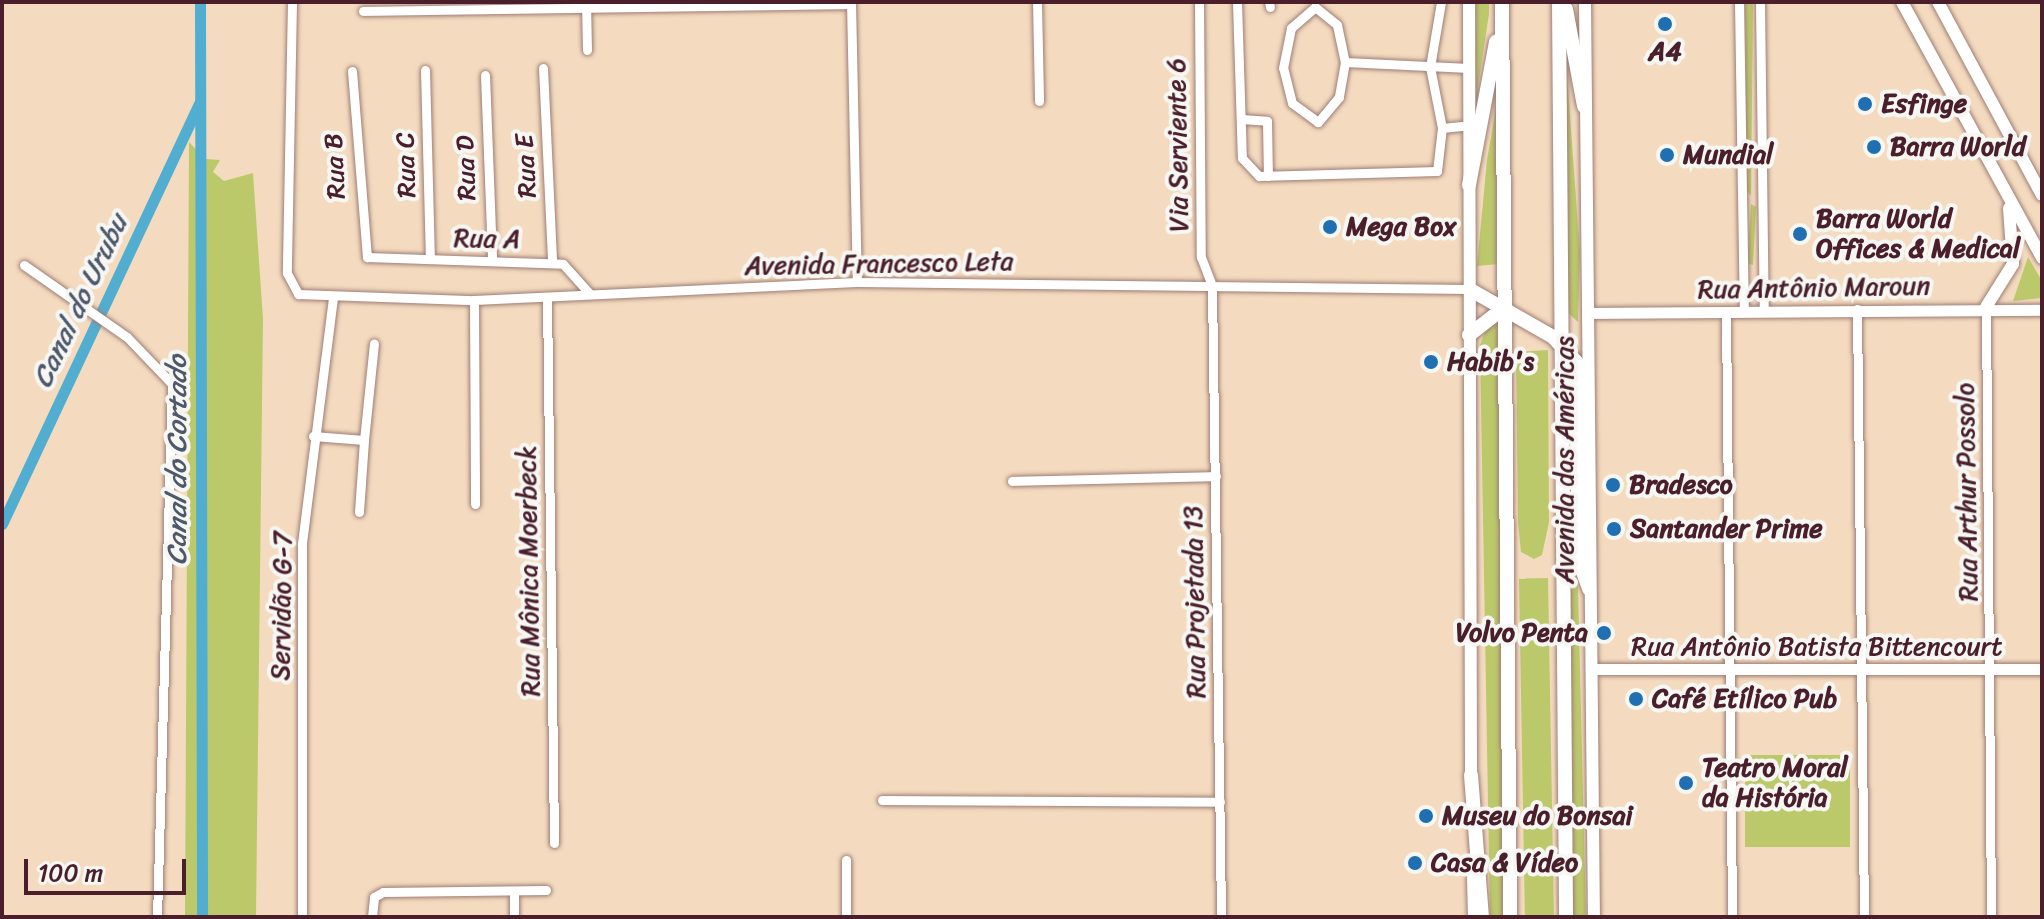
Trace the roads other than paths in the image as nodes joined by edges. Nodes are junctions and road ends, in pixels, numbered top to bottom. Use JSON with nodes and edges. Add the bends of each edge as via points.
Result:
{"nodes":[{"id":1,"x":292,"y":2,"type":"edge"},
{"id":2,"x":1037,"y":2,"type":"edge"},
{"id":3,"x":1199,"y":2,"type":"edge"},
{"id":4,"x":1237,"y":2,"type":"edge"},
{"id":5,"x":1441,"y":2,"type":"edge"},
{"id":6,"x":1469,"y":2,"type":"edge"},
{"id":7,"x":1559,"y":2,"type":"edge"},
{"id":8,"x":1565,"y":2,"type":"edge"},
{"id":9,"x":1585,"y":2,"type":"edge"},
{"id":10,"x":1739,"y":2,"type":"edge"},
{"id":11,"x":1760,"y":2,"type":"edge"},
{"id":12,"x":1893,"y":2,"type":"edge"},
{"id":13,"x":1902,"y":2,"type":"edge"},
{"id":14,"x":1938,"y":2,"type":"edge"},
{"id":15,"x":851,"y":3,"type":"edge"},
{"id":16,"x":586,"y":4,"type":"edge"},
{"id":17,"x":1502,"y":6,"type":"edge"},
{"id":18,"x":363,"y":11,"type":"dead end"},
{"id":19,"x":1916,"y":32,"type":"junction"},
{"id":20,"x":587,"y":50,"type":"dead end"},
{"id":21,"x":1345,"y":62,"type":"junction"},
{"id":22,"x":1430,"y":67,"type":"junction"},
{"id":23,"x":543,"y":68,"type":"dead end"},
{"id":24,"x":1469,"y":68,"type":"junction"},
{"id":25,"x":425,"y":70,"type":"dead end"},
{"id":26,"x":352,"y":71,"type":"dead end"},
{"id":27,"x":485,"y":75,"type":"dead end"},
{"id":28,"x":1039,"y":101,"type":"dead end"},
{"id":29,"x":1584,"y":106,"type":"junction"},
{"id":30,"x":1241,"y":119,"type":"junction"},
{"id":31,"x":1469,"y":125,"type":"junction"},
{"id":32,"x":1442,"y":128,"type":"junction"},
{"id":33,"x":1268,"y":176,"type":"junction"},
{"id":34,"x":1469,"y":185,"type":"junction"},
{"id":35,"x":2042,"y":195,"type":"edge"},
{"id":36,"x":2008,"y":201,"type":"junction"},
{"id":37,"x":367,"y":257,"type":"joint"},
{"id":38,"x":2042,"y":258,"type":"edge"},
{"id":39,"x":430,"y":259,"type":"junction"},
{"id":40,"x":492,"y":260,"type":"junction"},
{"id":41,"x":552,"y":262,"type":"junction"},
{"id":42,"x":1743,"y":264,"type":"junction"},
{"id":43,"x":24,"y":265,"type":"dead end"},
{"id":44,"x":1761,"y":268,"type":"junction"},
{"id":45,"x":857,"y":282,"type":"junction"},
{"id":46,"x":1212,"y":286,"type":"junction"},
{"id":47,"x":1469,"y":289,"type":"junction"},
{"id":48,"x":590,"y":294,"type":"junction"},
{"id":49,"x":333,"y":298,"type":"junction"},
{"id":50,"x":547,"y":298,"type":"junction"},
{"id":51,"x":474,"y":300,"type":"junction"},
{"id":52,"x":1505,"y":307,"type":"junction"},
{"id":53,"x":1986,"y":307,"type":"junction"},
{"id":54,"x":1857,"y":309,"type":"junction"},
{"id":55,"x":2042,"y":310,"type":"edge"},
{"id":56,"x":1726,"y":311,"type":"junction"},
{"id":57,"x":1744,"y":311,"type":"junction"},
{"id":58,"x":1764,"y":311,"type":"junction"},
{"id":59,"x":1588,"y":313,"type":"junction"},
{"id":60,"x":1469,"y":335,"type":"junction"},
{"id":61,"x":1561,"y":343,"type":"junction"},
{"id":62,"x":374,"y":344,"type":"dead end"},
{"id":63,"x":313,"y":436,"type":"junction"},
{"id":64,"x":364,"y":440,"type":"junction"},
{"id":65,"x":1216,"y":476,"type":"junction"},
{"id":66,"x":1012,"y":481,"type":"dead end"},
{"id":67,"x":475,"y":504,"type":"dead end"},
{"id":68,"x":359,"y":512,"type":"dead end"},
{"id":69,"x":1589,"y":589,"type":"junction"},
{"id":70,"x":1592,"y":669,"type":"junction"},
{"id":71,"x":1733,"y":669,"type":"junction"},
{"id":72,"x":1862,"y":669,"type":"junction"},
{"id":73,"x":1991,"y":669,"type":"junction"},
{"id":74,"x":2042,"y":669,"type":"edge"},
{"id":75,"x":1471,"y":775,"type":"junction"},
{"id":76,"x":882,"y":800,"type":"dead end"},
{"id":77,"x":1220,"y":802,"type":"junction"},
{"id":78,"x":554,"y":843,"type":"dead end"},
{"id":79,"x":846,"y":860,"type":"dead end"},
{"id":80,"x":546,"y":890,"type":"dead end"},
{"id":81,"x":514,"y":891,"type":"junction"},
{"id":82,"x":157,"y":917,"type":"edge"},
{"id":83,"x":302,"y":917,"type":"edge"},
{"id":84,"x":372,"y":917,"type":"edge"},
{"id":85,"x":514,"y":917,"type":"edge"},
{"id":86,"x":846,"y":917,"type":"edge"},
{"id":87,"x":1221,"y":917,"type":"edge"},
{"id":88,"x":1474,"y":917,"type":"edge"},
{"id":89,"x":1482,"y":917,"type":"edge"},
{"id":90,"x":1510,"y":917,"type":"edge"},
{"id":91,"x":1566,"y":917,"type":"edge"},
{"id":92,"x":1594,"y":917,"type":"edge"},
{"id":93,"x":1732,"y":917,"type":"edge"},
{"id":94,"x":1864,"y":917,"type":"edge"},
{"id":95,"x":1991,"y":917,"type":"edge"}],
"edges":[{"from":1,"to":49,"type":"street","name":"Avenida Francesco Leta","via":[[292,290]]},
{"from":2,"to":28,"type":"street"},
{"from":3,"to":46,"type":"street","name":"Via Serviente 6","via":[[1201,257]]},
{"from":4,"to":30,"type":"street"},
{"from":5,"to":22,"type":"street"},
{"from":6,"to":24,"type":"main road"},
{"from":7,"to":61,"type":"highway","name":"Avenida das Américas"},
{"from":8,"to":29,"type":"highway"},
{"from":9,"to":29,"type":"main road","name":"Avenida das Américas"},
{"from":10,"to":42,"type":"street"},
{"from":11,"to":44,"type":"street"},
{"from":12,"to":19,"type":"main road"},
{"from":13,"to":19,"type":"main road"},
{"from":14,"to":35,"type":"main road"},
{"from":15,"to":16,"type":"street"},
{"from":15,"to":45,"type":"street"},
{"from":16,"to":18,"type":"street"},
{"from":16,"to":20,"type":"street"},
{"from":17,"to":34,"type":"highway"},
{"from":17,"to":52,"type":"highway"},
{"from":19,"to":36,"type":"main road"},
{"from":21,"to":21,"type":"street","via":[[1330,12],[1306,11],[1291,28],[1283,68],[1292,103],[1308,121],[1327,118],[1334,108]]},
{"from":21,"to":22,"type":"street"},
{"from":22,"to":24,"type":"street"},
{"from":22,"to":32,"type":"street"},
{"from":23,"to":41,"type":"street","name":"Rua E"},
{"from":24,"to":31,"type":"main road"},
{"from":25,"to":39,"type":"street","name":"Rua C"},
{"from":26,"to":37,"type":"street","name":"Rua B"},
{"from":27,"to":40,"type":"street","name":"Rua D"},
{"from":29,"to":59,"type":"main road","name":"Avenida das Américas"},
{"from":30,"to":33,"type":"street","via":[[1244,167]]},
{"from":30,"to":33,"type":"street","via":[[1267,121]]},
{"from":31,"to":32,"type":"street"},
{"from":31,"to":34,"type":"main road"},
{"from":32,"to":33,"type":"street","via":[[1441,165],[1430,174]]},
{"from":34,"to":47,"type":"main road"},
{"from":36,"to":38,"type":"main road"},
{"from":36,"to":53,"type":"main road","via":[[2013,264]]},
{"from":37,"to":39,"type":"street","name":"Rua A"},
{"from":39,"to":40,"type":"street","name":"Rua A"},
{"from":40,"to":41,"type":"street","name":"Rua A"},
{"from":41,"to":48,"type":"street","name":"Rua A","via":[[573,269]]},
{"from":42,"to":44,"type":"street"},
{"from":42,"to":57,"type":"street"},
{"from":43,"to":82,"type":"street","via":[[127,337],[172,384]]},
{"from":44,"to":58,"type":"street"},
{"from":45,"to":46,"type":"street","name":"Avenida Francesco Leta"},
{"from":45,"to":48,"type":"street","name":"Avenida Francesco Leta"},
{"from":46,"to":47,"type":"street","name":"Avenida Francesco Leta"},
{"from":46,"to":65,"type":"street","name":"Rua Projetada 13"},
{"from":47,"to":52,"type":"highway"},
{"from":47,"to":60,"type":"main road"},
{"from":48,"to":50,"type":"street","name":"Avenida Francesco Leta"},
{"from":49,"to":51,"type":"street","name":"Avenida Francesco Leta"},
{"from":49,"to":63,"type":"street","name":"Servidão G-7"},
{"from":50,"to":51,"type":"street","name":"Avenida Francesco Leta"},
{"from":50,"to":78,"type":"street","name":"Rua Mônica Moerbeck"},
{"from":51,"to":67,"type":"street"},
{"from":52,"to":60,"type":"highway"},
{"from":52,"to":61,"type":"highway"},
{"from":52,"to":90,"type":"highway"},
{"from":53,"to":54,"type":"street","name":"Rua Antônio Maroun"},
{"from":53,"to":55,"type":"street","name":"Rua Antônio Maroun"},
{"from":53,"to":73,"type":"street","name":"Rua Arthur Possolo"},
{"from":54,"to":58,"type":"street","name":"Rua Antônio Maroun"},
{"from":54,"to":72,"type":"street"},
{"from":56,"to":57,"type":"street","name":"Rua Antônio Maroun"},
{"from":56,"to":59,"type":"street","name":"Rua Antônio Maroun"},
{"from":56,"to":71,"type":"street"},
{"from":57,"to":58,"type":"street","name":"Rua Antônio Maroun"},
{"from":59,"to":69,"type":"main road","name":"Avenida das Américas"},
{"from":60,"to":75,"type":"main road"},
{"from":61,"to":69,"type":"highway","via":[[1576,362],[1579,561]]},
{"from":61,"to":91,"type":"highway","name":"Avenida das Américas"},
{"from":62,"to":64,"type":"street"},
{"from":63,"to":64,"type":"street"},
{"from":63,"to":83,"type":"street","name":"Servidão G-7","via":[[302,543]]},
{"from":64,"to":68,"type":"street"},
{"from":65,"to":66,"type":"street"},
{"from":65,"to":77,"type":"street","name":"Rua Projetada 13"},
{"from":69,"to":70,"type":"main road","name":"Avenida das Américas"},
{"from":70,"to":71,"type":"street","name":"Rua Antônio Batista Bittencourt"},
{"from":70,"to":92,"type":"main road","name":"Avenida das Américas"},
{"from":71,"to":72,"type":"street","name":"Rua Antônio Batista Bittencourt"},
{"from":71,"to":93,"type":"street"},
{"from":72,"to":73,"type":"street","name":"Rua Antônio Batista Bittencourt"},
{"from":72,"to":94,"type":"street"},
{"from":73,"to":74,"type":"street","name":"Rua Antônio Batista Bittencourt"},
{"from":73,"to":95,"type":"street","name":"Rua Arthur Possolo"},
{"from":75,"to":88,"type":"main road"},
{"from":75,"to":89,"type":"highway"},
{"from":76,"to":77,"type":"street"},
{"from":77,"to":87,"type":"street","name":"Rua Projetada 13"},
{"from":79,"to":86,"type":"street"},
{"from":80,"to":81,"type":"street"},
{"from":81,"to":84,"type":"street","via":[[383,892],[374,897]]},
{"from":81,"to":85,"type":"street"}]}
